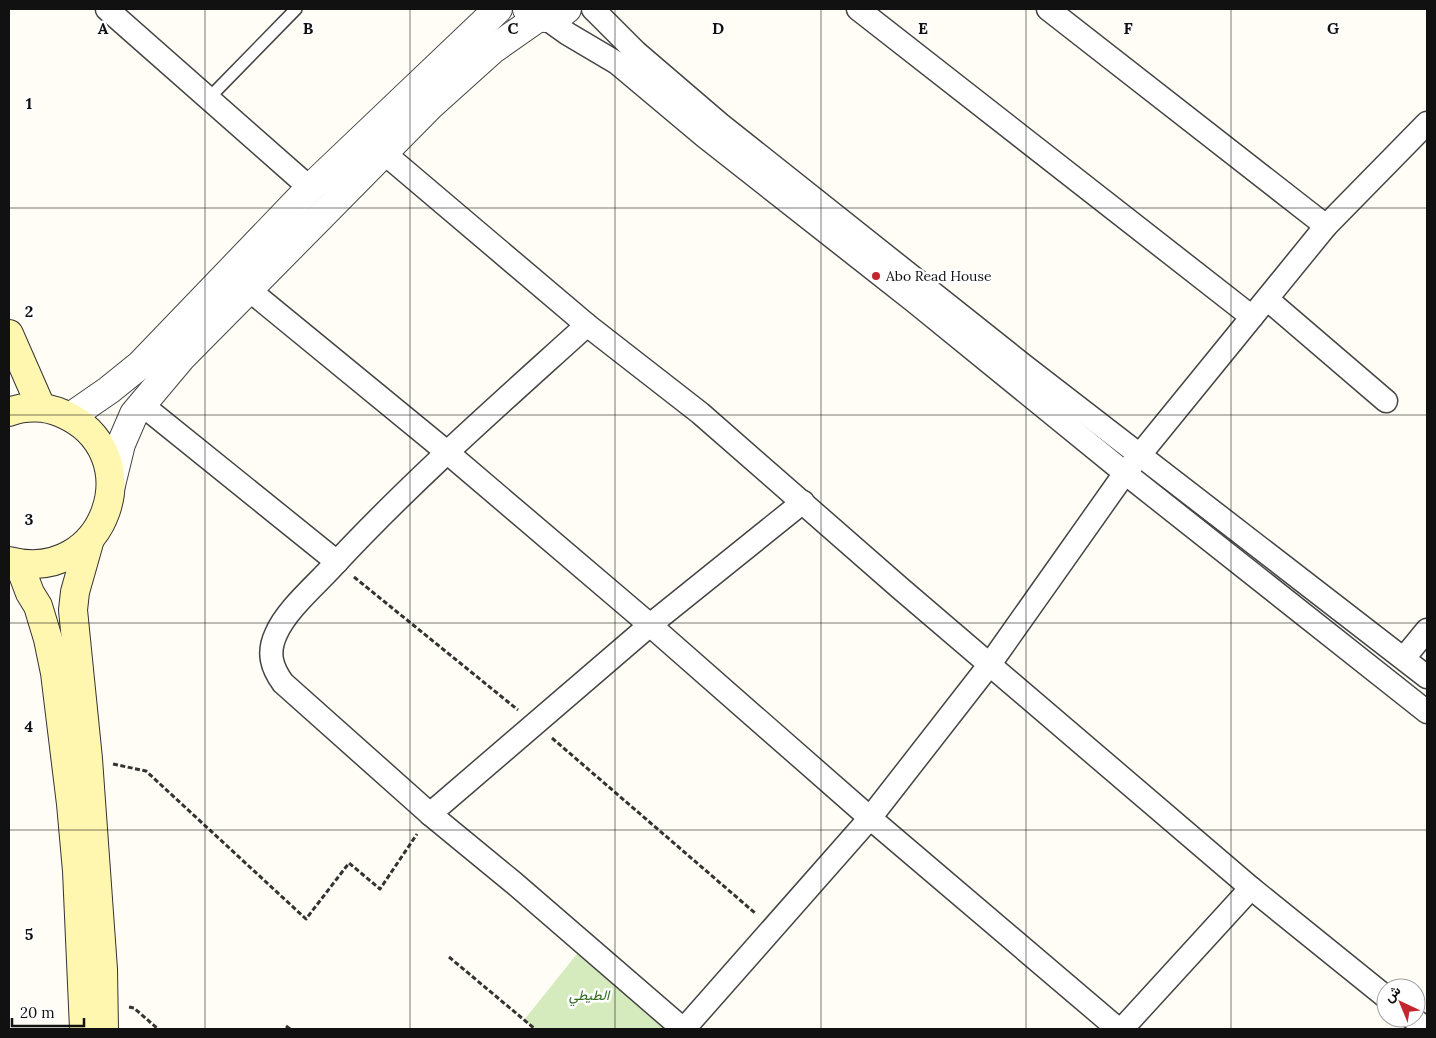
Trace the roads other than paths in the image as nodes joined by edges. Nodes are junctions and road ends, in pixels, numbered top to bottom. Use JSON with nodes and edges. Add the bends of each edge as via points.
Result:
{"nodes":[{"id":1,"x":107,"y":9,"type":"edge"},
{"id":2,"x":296,"y":9,"type":"edge"},
{"id":3,"x":498,"y":9,"type":"edge"},
{"id":4,"x":592,"y":9,"type":"edge"},
{"id":5,"x":858,"y":9,"type":"edge"},
{"id":6,"x":1048,"y":9,"type":"edge"},
{"id":7,"x":545,"y":13,"type":"edge"},
{"id":8,"x":209,"y":98,"type":"junction"},
{"id":9,"x":1427,"y":123,"type":"edge"},
{"id":10,"x":384,"y":153,"type":"junction"},
{"id":11,"x":310,"y":188,"type":"junction"},
{"id":12,"x":1326,"y":226,"type":"junction"},
{"id":13,"x":248,"y":289,"type":"junction"},
{"id":14,"x":1267,"y":299,"type":"junction"},
{"id":15,"x":1252,"y":317,"type":"junction"},
{"id":16,"x":587,"y":325,"type":"junction"},
{"id":17,"x":9,"y":334,"type":"edge"},
{"id":18,"x":1386,"y":401,"type":"dead end"},
{"id":19,"x":142,"y":404,"type":"junction"},
{"id":20,"x":41,"y":407,"type":"junction"},
{"id":21,"x":9,"y":412,"type":"edge"},
{"id":22,"x":70,"y":417,"type":"junction"},
{"id":23,"x":448,"y":453,"type":"junction"},
{"id":24,"x":1140,"y":455,"type":"junction"},
{"id":25,"x":1125,"y":473,"type":"junction"},
{"id":26,"x":111,"y":485,"type":"junction"},
{"id":27,"x":803,"y":502,"type":"junction"},
{"id":28,"x":90,"y":540,"type":"junction"},
{"id":29,"x":14,"y":562,"type":"edge"},
{"id":30,"x":337,"y":562,"type":"junction"},
{"id":31,"x":650,"y":625,"type":"junction"},
{"id":32,"x":1427,"y":630,"type":"edge"},
{"id":33,"x":1404,"y":658,"type":"junction"},
{"id":34,"x":990,"y":664,"type":"junction"},
{"id":35,"x":1427,"y":677,"type":"edge"},
{"id":36,"x":1427,"y":712,"type":"edge"},
{"id":37,"x":430,"y":814,"type":"junction"},
{"id":38,"x":870,"y":818,"type":"junction"},
{"id":39,"x":1251,"y":888,"type":"junction"},
{"id":40,"x":1376,"y":989,"type":"edge"},
{"id":41,"x":84,"y":1029,"type":"edge"},
{"id":42,"x":104,"y":1029,"type":"edge"},
{"id":43,"x":684,"y":1029,"type":"edge"},
{"id":44,"x":1118,"y":1029,"type":"edge"},
{"id":45,"x":1122,"y":1029,"type":"edge"}],
"edges":[{"from":1,"to":8,"type":"street"},
{"from":2,"to":8,"type":"lane"},
{"from":3,"to":11,"type":"street"},
{"from":4,"to":24,"type":"street","via":[[636,52],[720,124]]},
{"from":5,"to":15,"type":"street"},
{"from":6,"to":12,"type":"street"},
{"from":7,"to":10,"type":"street","via":[[492,50],[456,81]]},
{"from":7,"to":25,"type":"street","via":[[568,34],[617,64]]},
{"from":8,"to":11,"type":"street"},
{"from":9,"to":12,"type":"street"},
{"from":10,"to":13,"type":"street"},
{"from":10,"to":16,"type":"street"},
{"from":11,"to":22,"type":"street","via":[[140,365]]},
{"from":12,"to":14,"type":"street"},
{"from":13,"to":19,"type":"street"},
{"from":13,"to":23,"type":"street"},
{"from":14,"to":15,"type":"street"},
{"from":14,"to":18,"type":"street"},
{"from":15,"to":24,"type":"street"},
{"from":16,"to":23,"type":"street"},
{"from":16,"to":27,"type":"street","via":[[700,413]]},
{"from":17,"to":20,"type":"main road"},
{"from":19,"to":26,"type":"street","via":[[127,427]]},
{"from":19,"to":30,"type":"street"},
{"from":20,"to":21,"type":"main road"},
{"from":20,"to":22,"type":"main road"},
{"from":22,"to":26,"type":"main road","via":[[87,429],[100,445]]},
{"from":23,"to":30,"type":"street"},
{"from":23,"to":31,"type":"street"},
{"from":24,"to":25,"type":"street"},
{"from":24,"to":33,"type":"street"},
{"from":25,"to":34,"type":"street"},
{"from":25,"to":36,"type":"street"},
{"from":26,"to":28,"type":"main road","via":[[109,505]]},
{"from":27,"to":31,"type":"street"},
{"from":27,"to":34,"type":"street"},
{"from":28,"to":29,"type":"main road","via":[[57,561],[38,564]]},
{"from":28,"to":42,"type":"main road","via":[[73,610],[88,759],[103,969]]},
{"from":29,"to":41,"type":"main road","via":[[38,606],[55,673],[77,871]]},
{"from":30,"to":37,"type":"street","via":[[284,619],[275,636],[272,666],[283,683]]},
{"from":31,"to":37,"type":"street"},
{"from":31,"to":38,"type":"street"},
{"from":32,"to":33,"type":"street"},
{"from":33,"to":35,"type":"street"},
{"from":34,"to":38,"type":"street"},
{"from":34,"to":39,"type":"street"},
{"from":37,"to":43,"type":"street"},
{"from":38,"to":43,"type":"street"},
{"from":38,"to":44,"type":"street"},
{"from":39,"to":40,"type":"street"},
{"from":39,"to":45,"type":"street"}]}
